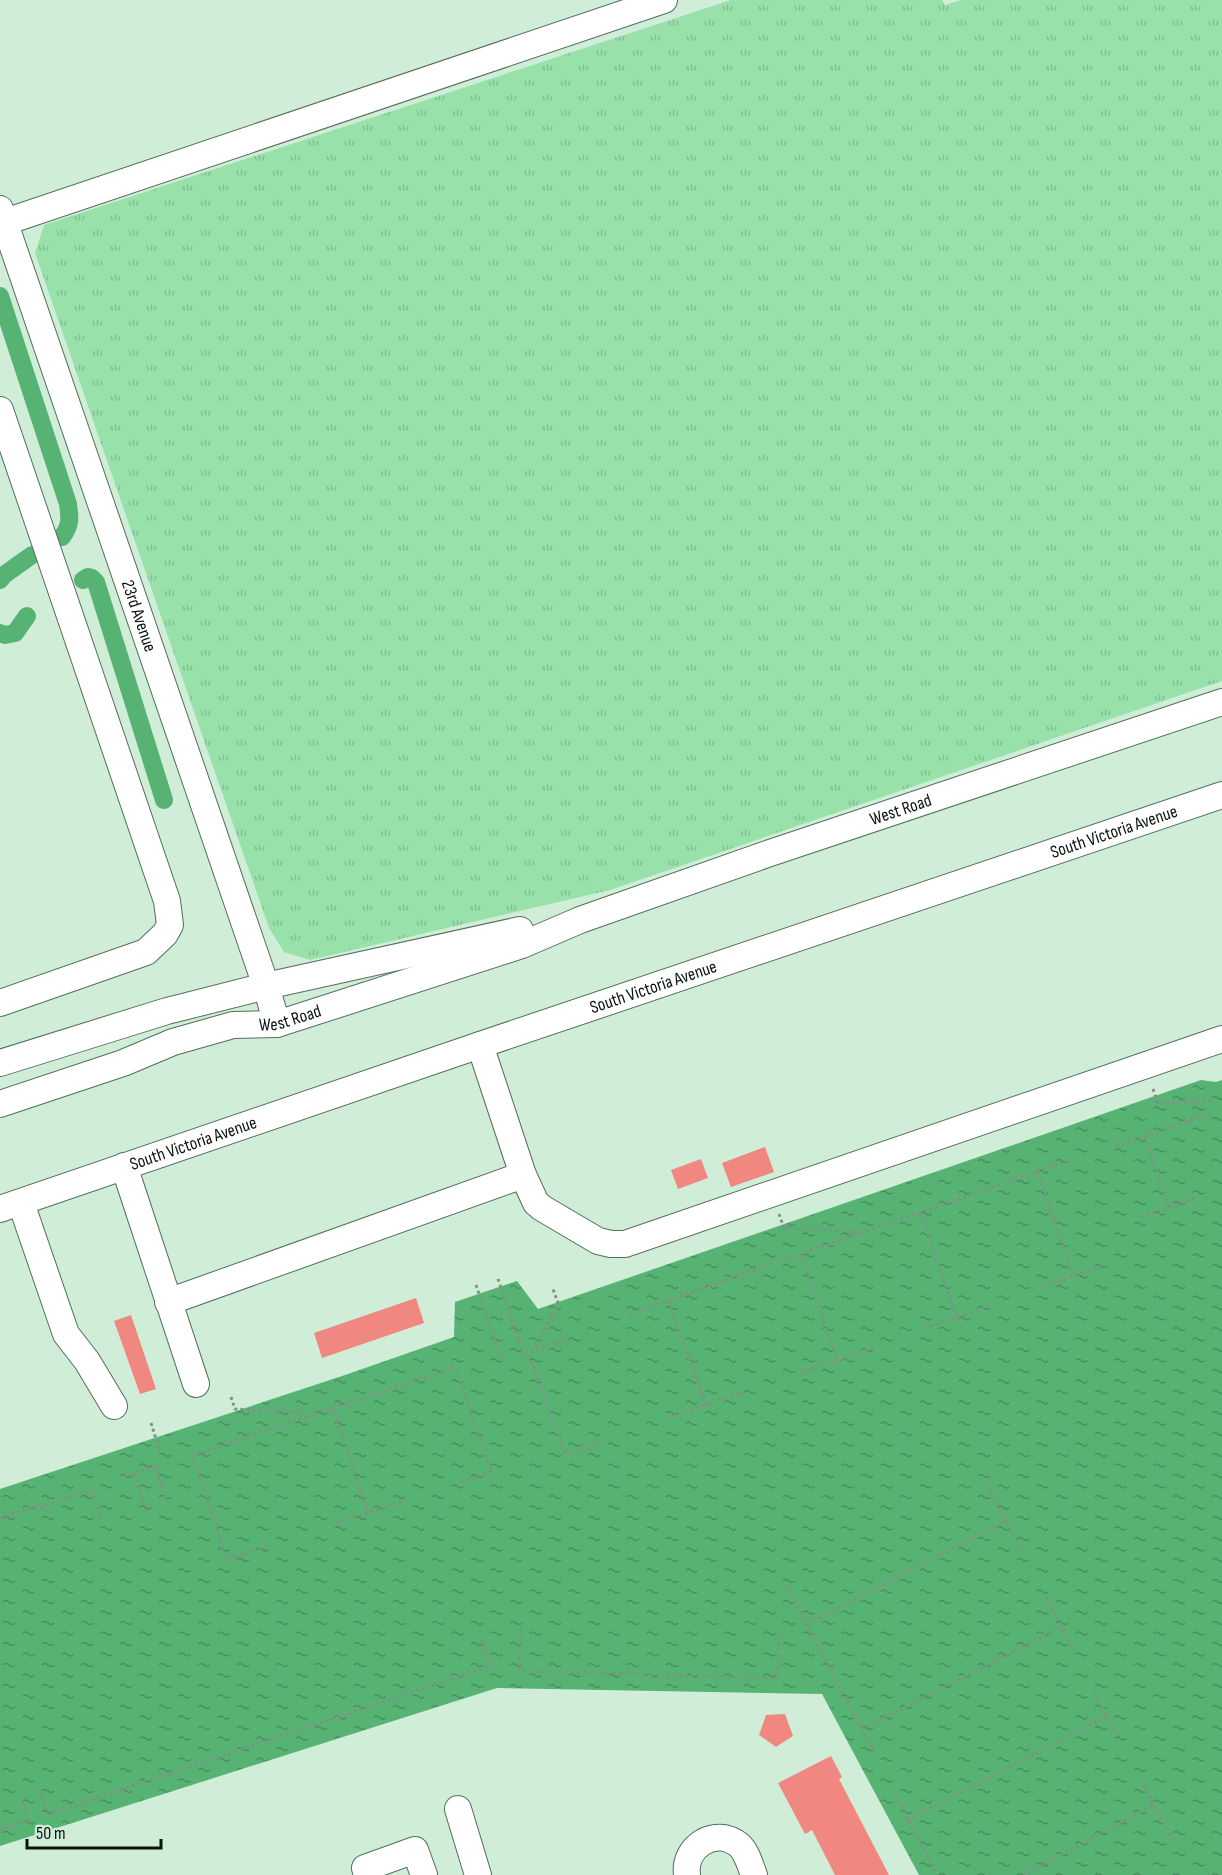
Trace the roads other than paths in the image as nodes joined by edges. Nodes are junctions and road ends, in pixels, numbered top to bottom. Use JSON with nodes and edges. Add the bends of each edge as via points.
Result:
{"nodes":[{"id":1,"x":664,"y":0,"type":"edge"},
{"id":2,"x":2,"y":215,"type":"edge"},
{"id":3,"x":1,"y":417,"type":"edge"},
{"id":4,"x":1222,"y":702,"type":"edge"},
{"id":5,"x":1222,"y":795,"type":"edge"},
{"id":6,"x":580,"y":920,"type":"junction"},
{"id":7,"x":253,"y":951,"type":"junction"},
{"id":8,"x":295,"y":980,"type":"junction"},
{"id":9,"x":266,"y":986,"type":"junction"},
{"id":10,"x":0,"y":1002,"type":"edge"},
{"id":11,"x":277,"y":1024,"type":"junction"},
{"id":12,"x":1222,"y":1039,"type":"edge"},
{"id":13,"x":480,"y":1045,"type":"junction"},
{"id":14,"x":0,"y":1063,"type":"edge"},
{"id":15,"x":0,"y":1104,"type":"edge"},
{"id":16,"x":124,"y":1166,"type":"junction"},
{"id":17,"x":523,"y":1174,"type":"junction"},
{"id":18,"x":7,"y":1201,"type":"edge"},
{"id":19,"x":168,"y":1302,"type":"junction"},
{"id":20,"x":196,"y":1384,"type":"dead end"},
{"id":21,"x":114,"y":1406,"type":"dead end"},
{"id":22,"x":458,"y":1809,"type":"dead end"},
{"id":23,"x":367,"y":1875,"type":"edge"},
{"id":24,"x":424,"y":1875,"type":"edge"},
{"id":25,"x":478,"y":1875,"type":"edge"},
{"id":26,"x":687,"y":1875,"type":"edge"},
{"id":27,"x":754,"y":1875,"type":"edge"}],
"edges":[{"from":1,"to":2,"type":"street"},
{"from":2,"to":7,"type":"street","name":"23rd Avenue"},
{"from":3,"to":10,"type":"street","via":[[167,901],[170,925],[146,952]]},
{"from":4,"to":6,"type":"street","name":"West Road"},
{"from":5,"to":13,"type":"street","name":"South Victoria Avenue"},
{"from":6,"to":8,"type":"street","name":"West Road","via":[[517,930]]},
{"from":6,"to":11,"type":"street","name":"West Road","via":[[522,945]]},
{"from":7,"to":8,"type":"street"},
{"from":7,"to":9,"type":"street","name":"23rd Avenue"},
{"from":8,"to":9,"type":"street","name":"West Road"},
{"from":9,"to":11,"type":"street","name":"23rd Avenue"},
{"from":9,"to":14,"type":"street","name":"West Road","via":[[167,1011]]},
{"from":11,"to":15,"type":"street","name":"West Road","via":[[233,1025],[173,1042]]},
{"from":12,"to":17,"type":"street","via":[[625,1244],[598,1241],[542,1208],[531,1195]]},
{"from":13,"to":16,"type":"street","name":"South Victoria Avenue"},
{"from":13,"to":17,"type":"street"},
{"from":16,"to":18,"type":"street","name":"South Victoria Avenue"},
{"from":16,"to":19,"type":"street"},
{"from":17,"to":19,"type":"street"},
{"from":18,"to":21,"type":"street","via":[[66,1334]]},
{"from":19,"to":20,"type":"street"},
{"from":22,"to":25,"type":"street"},
{"from":23,"to":24,"type":"street","via":[[365,1868],[415,1850]]},
{"from":26,"to":27,"type":"street","via":[[687,1862],[696,1846],[721,1837],[738,1844]]}]}
